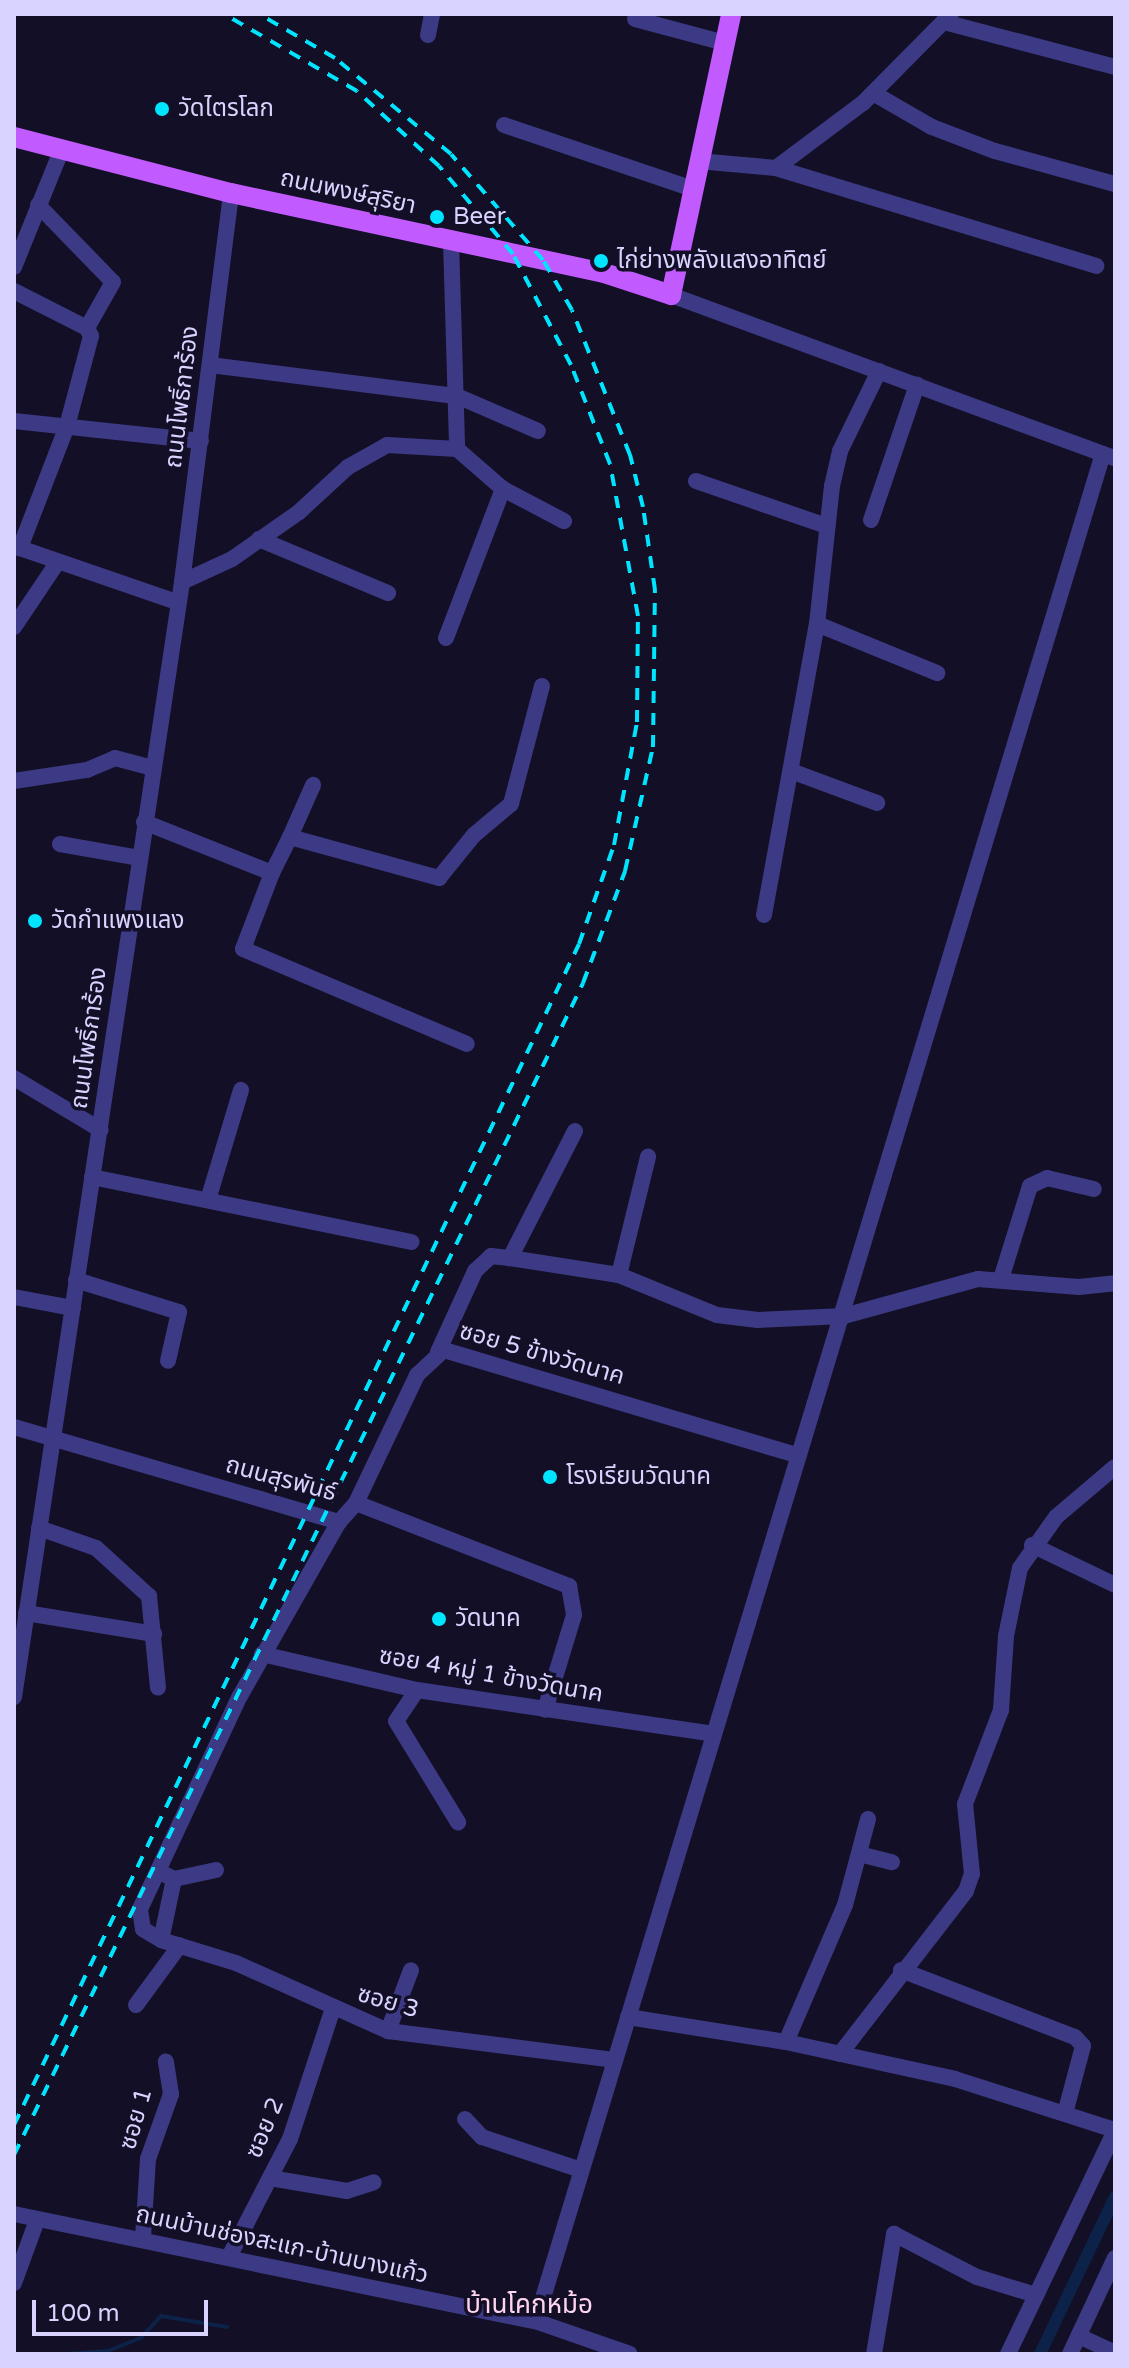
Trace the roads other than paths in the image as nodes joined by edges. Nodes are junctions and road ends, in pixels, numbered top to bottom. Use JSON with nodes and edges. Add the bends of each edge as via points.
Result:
{"nodes":[{"id":1,"x":432,"y":14,"type":"edge"},
{"id":2,"x":731,"y":14,"type":"edge"},
{"id":3,"x":948,"y":18,"type":"edge"},
{"id":4,"x":635,"y":19,"type":"dead end"},
{"id":5,"x":428,"y":35,"type":"dead end"},
{"id":6,"x":725,"y":43,"type":"junction"},
{"id":7,"x":1115,"y":67,"type":"edge"},
{"id":8,"x":873,"y":93,"type":"junction"},
{"id":9,"x":504,"y":125,"type":"dead end"},
{"id":10,"x":14,"y":137,"type":"edge"},
{"id":11,"x":62,"y":149,"type":"junction"},
{"id":12,"x":698,"y":161,"type":"junction"},
{"id":13,"x":776,"y":168,"type":"junction"},
{"id":14,"x":1115,"y":184,"type":"edge"},
{"id":15,"x":693,"y":189,"type":"junction"},
{"id":16,"x":231,"y":193,"type":"junction"},
{"id":17,"x":38,"y":205,"type":"junction"},
{"id":18,"x":451,"y":241,"type":"junction"},
{"id":19,"x":1096,"y":266,"type":"dead end"},
{"id":20,"x":14,"y":267,"type":"edge"},
{"id":21,"x":14,"y":291,"type":"edge"},
{"id":22,"x":671,"y":295,"type":"junction"},
{"id":23,"x":87,"y":328,"type":"junction"},
{"id":24,"x":210,"y":365,"type":"junction"},
{"id":25,"x":879,"y":371,"type":"junction"},
{"id":26,"x":917,"y":385,"type":"junction"},
{"id":27,"x":457,"y":396,"type":"junction"},
{"id":28,"x":14,"y":421,"type":"edge"},
{"id":29,"x":67,"y":426,"type":"junction"},
{"id":30,"x":538,"y":431,"type":"dead end"},
{"id":31,"x":201,"y":441,"type":"junction"},
{"id":32,"x":457,"y":449,"type":"junction"},
{"id":33,"x":1109,"y":456,"type":"edge"},
{"id":34,"x":696,"y":481,"type":"dead end"},
{"id":35,"x":503,"y":489,"type":"junction"},
{"id":36,"x":871,"y":520,"type":"dead end"},
{"id":37,"x":564,"y":521,"type":"dead end"},
{"id":38,"x":824,"y":525,"type":"junction"},
{"id":39,"x":259,"y":539,"type":"junction"},
{"id":40,"x":17,"y":547,"type":"edge"},
{"id":41,"x":57,"y":563,"type":"junction"},
{"id":42,"x":182,"y":582,"type":"junction"},
{"id":43,"x":388,"y":593,"type":"dead end"},
{"id":44,"x":177,"y":602,"type":"junction"},
{"id":45,"x":817,"y":624,"type":"junction"},
{"id":46,"x":14,"y":627,"type":"edge"},
{"id":47,"x":446,"y":638,"type":"dead end"},
{"id":48,"x":937,"y":673,"type":"dead end"},
{"id":49,"x":542,"y":686,"type":"dead end"},
{"id":50,"x":152,"y":768,"type":"junction"},
{"id":51,"x":791,"y":771,"type":"junction"},
{"id":52,"x":14,"y":781,"type":"edge"},
{"id":53,"x":313,"y":785,"type":"dead end"},
{"id":54,"x":877,"y":803,"type":"dead end"},
{"id":55,"x":144,"y":822,"type":"junction"},
{"id":56,"x":290,"y":837,"type":"junction"},
{"id":57,"x":60,"y":844,"type":"dead end"},
{"id":58,"x":139,"y":858,"type":"junction"},
{"id":59,"x":272,"y":873,"type":"junction"},
{"id":60,"x":764,"y":915,"type":"dead end"},
{"id":61,"x":467,"y":1044,"type":"dead end"},
{"id":62,"x":14,"y":1078,"type":"edge"},
{"id":63,"x":241,"y":1090,"type":"dead end"},
{"id":64,"x":101,"y":1130,"type":"junction"},
{"id":65,"x":575,"y":1131,"type":"dead end"},
{"id":66,"x":648,"y":1157,"type":"dead end"},
{"id":67,"x":92,"y":1177,"type":"junction"},
{"id":68,"x":1094,"y":1189,"type":"dead end"},
{"id":69,"x":208,"y":1200,"type":"junction"},
{"id":70,"x":411,"y":1242,"type":"dead end"},
{"id":71,"x":510,"y":1258,"type":"junction"},
{"id":72,"x":619,"y":1275,"type":"junction"},
{"id":73,"x":1001,"y":1279,"type":"junction"},
{"id":74,"x":76,"y":1280,"type":"junction"},
{"id":75,"x":1115,"y":1283,"type":"edge"},
{"id":76,"x":14,"y":1297,"type":"edge"},
{"id":77,"x":73,"y":1308,"type":"junction"},
{"id":78,"x":841,"y":1316,"type":"junction"},
{"id":79,"x":438,"y":1352,"type":"junction"},
{"id":80,"x":168,"y":1361,"type":"dead end"},
{"id":81,"x":14,"y":1427,"type":"edge"},
{"id":82,"x":53,"y":1440,"type":"junction"},
{"id":83,"x":799,"y":1456,"type":"junction"},
{"id":84,"x":1115,"y":1467,"type":"edge"},
{"id":85,"x":356,"y":1503,"type":"junction"},
{"id":86,"x":339,"y":1522,"type":"junction"},
{"id":87,"x":39,"y":1528,"type":"junction"},
{"id":88,"x":1032,"y":1545,"type":"junction"},
{"id":89,"x":1115,"y":1585,"type":"edge"},
{"id":90,"x":26,"y":1613,"type":"junction"},
{"id":91,"x":154,"y":1634,"type":"junction"},
{"id":92,"x":262,"y":1654,"type":"junction"},
{"id":93,"x":158,"y":1688,"type":"dead end"},
{"id":94,"x":417,"y":1690,"type":"junction"},
{"id":95,"x":14,"y":1697,"type":"edge"},
{"id":96,"x":545,"y":1710,"type":"junction"},
{"id":97,"x":714,"y":1734,"type":"junction"},
{"id":98,"x":868,"y":1819,"type":"dead end"},
{"id":99,"x":458,"y":1822,"type":"dead end"},
{"id":100,"x":859,"y":1854,"type":"junction"},
{"id":101,"x":892,"y":1862,"type":"dead end"},
{"id":102,"x":216,"y":1870,"type":"dead end"},
{"id":103,"x":168,"y":1876,"type":"junction"},
{"id":104,"x":161,"y":1940,"type":"junction"},
{"id":105,"x":180,"y":1945,"type":"junction"},
{"id":106,"x":411,"y":1970,"type":"dead end"},
{"id":107,"x":901,"y":1970,"type":"junction"},
{"id":108,"x":136,"y":2005,"type":"dead end"},
{"id":109,"x":332,"y":2011,"type":"junction"},
{"id":110,"x":628,"y":2017,"type":"junction"},
{"id":111,"x":388,"y":2031,"type":"junction"},
{"id":112,"x":786,"y":2042,"type":"junction"},
{"id":113,"x":840,"y":2054,"type":"junction"},
{"id":114,"x":615,"y":2060,"type":"junction"},
{"id":115,"x":166,"y":2061,"type":"dead end"},
{"id":116,"x":1066,"y":2110,"type":"junction"},
{"id":117,"x":465,"y":2119,"type":"dead end"},
{"id":118,"x":1115,"y":2131,"type":"edge"},
{"id":119,"x":581,"y":2170,"type":"junction"},
{"id":120,"x":270,"y":2178,"type":"junction"},
{"id":121,"x":374,"y":2182,"type":"dead end"},
{"id":122,"x":14,"y":2214,"type":"edge"},
{"id":123,"x":37,"y":2220,"type":"junction"},
{"id":124,"x":143,"y":2238,"type":"junction"},
{"id":125,"x":229,"y":2257,"type":"junction"},
{"id":126,"x":1115,"y":2258,"type":"edge"},
{"id":127,"x":14,"y":2283,"type":"edge"},
{"id":128,"x":1036,"y":2295,"type":"junction"},
{"id":129,"x":536,"y":2321,"type":"junction"},
{"id":130,"x":1079,"y":2336,"type":"junction"},
{"id":131,"x":1115,"y":2353,"type":"edge"},
{"id":132,"x":630,"y":2354,"type":"edge"},
{"id":133,"x":874,"y":2354,"type":"edge"},
{"id":134,"x":1008,"y":2354,"type":"edge"},
{"id":135,"x":1070,"y":2354,"type":"edge"}],
"edges":[{"from":1,"to":5,"type":"street"},
{"from":2,"to":6,"type":"main road"},
{"from":3,"to":7,"type":"street"},
{"from":3,"to":8,"type":"street"},
{"from":4,"to":6,"type":"street"},
{"from":6,"to":12,"type":"main road"},
{"from":8,"to":13,"type":"street"},
{"from":8,"to":14,"type":"street","via":[[983,146]]},
{"from":9,"to":15,"type":"street"},
{"from":10,"to":11,"type":"main road","name":"ถนนพงษ์สุริยา"},
{"from":11,"to":16,"type":"main road","name":"ถนนพงษ์สุริยา"},
{"from":11,"to":17,"type":"street"},
{"from":12,"to":13,"type":"street"},
{"from":12,"to":15,"type":"main road"},
{"from":13,"to":19,"type":"street"},
{"from":15,"to":22,"type":"main road"},
{"from":16,"to":18,"type":"main road","name":"ถนนพงษ์สุริยา"},
{"from":16,"to":24,"type":"street","name":"ถนนโพธิ์การ้อง"},
{"from":17,"to":20,"type":"street"},
{"from":17,"to":23,"type":"street","via":[[113,282]]},
{"from":18,"to":22,"type":"main road","name":"ถนนพงษ์สุริยา","via":[[601,272]]},
{"from":18,"to":27,"type":"street"},
{"from":21,"to":23,"type":"street"},
{"from":22,"to":25,"type":"street"},
{"from":23,"to":29,"type":"street","via":[[87,363]]},
{"from":24,"to":27,"type":"street"},
{"from":24,"to":31,"type":"street","name":"ถนนโพธิ์การ้อง"},
{"from":25,"to":26,"type":"street"},
{"from":25,"to":38,"type":"street","via":[[840,451]]},
{"from":26,"to":33,"type":"street"},
{"from":26,"to":36,"type":"street"},
{"from":27,"to":30,"type":"street"},
{"from":27,"to":32,"type":"street"},
{"from":28,"to":29,"type":"street"},
{"from":29,"to":31,"type":"street"},
{"from":29,"to":40,"type":"street"},
{"from":31,"to":42,"type":"street","name":"ถนนโพธิ์การ้อง"},
{"from":32,"to":35,"type":"street"},
{"from":32,"to":39,"type":"street","via":[[387,445],[348,467]]},
{"from":33,"to":78,"type":"street"},
{"from":34,"to":38,"type":"street"},
{"from":35,"to":37,"type":"street"},
{"from":35,"to":47,"type":"street"},
{"from":38,"to":45,"type":"street"},
{"from":39,"to":42,"type":"street"},
{"from":39,"to":43,"type":"street"},
{"from":40,"to":41,"type":"street"},
{"from":41,"to":44,"type":"street"},
{"from":41,"to":46,"type":"street"},
{"from":42,"to":44,"type":"street","name":"ถนนโพธิ์การ้อง"},
{"from":44,"to":50,"type":"street","name":"ถนนโพธิ์การ้อง"},
{"from":45,"to":48,"type":"street"},
{"from":45,"to":51,"type":"street"},
{"from":49,"to":56,"type":"street","via":[[511,804],[474,835],[439,878]]},
{"from":50,"to":52,"type":"street","via":[[115,758],[87,770]]},
{"from":50,"to":55,"type":"street","name":"ถนนโพธิ์การ้อง"},
{"from":51,"to":54,"type":"street"},
{"from":51,"to":60,"type":"street"},
{"from":53,"to":56,"type":"street"},
{"from":55,"to":58,"type":"street","name":"ถนนโพธิ์การ้อง"},
{"from":55,"to":59,"type":"street"},
{"from":56,"to":59,"type":"street"},
{"from":57,"to":58,"type":"street"},
{"from":58,"to":64,"type":"street","name":"ถนนโพธิ์การ้อง"},
{"from":59,"to":61,"type":"street","via":[[243,949]]},
{"from":62,"to":64,"type":"street"},
{"from":63,"to":69,"type":"street"},
{"from":64,"to":67,"type":"street","name":"ถนนโพธิ์การ้อง"},
{"from":65,"to":71,"type":"street"},
{"from":66,"to":72,"type":"street"},
{"from":67,"to":69,"type":"street"},
{"from":67,"to":74,"type":"street","name":"ถนนโพธิ์การ้อง"},
{"from":68,"to":73,"type":"street","via":[[1047,1178],[1030,1186]]},
{"from":69,"to":70,"type":"street"},
{"from":71,"to":72,"type":"street"},
{"from":71,"to":79,"type":"street","via":[[491,1256],[475,1271]]},
{"from":72,"to":78,"type":"street","via":[[717,1315],[758,1320]]},
{"from":73,"to":75,"type":"street","via":[[1079,1287]]},
{"from":73,"to":78,"type":"street","via":[[952,1285],[907,1303]]},
{"from":74,"to":77,"type":"street","name":"ถนนโพธิ์การ้อง"},
{"from":74,"to":80,"type":"street","via":[[179,1312]]},
{"from":76,"to":77,"type":"street"},
{"from":77,"to":82,"type":"street","name":"ถนนโพธิ์การ้อง"},
{"from":78,"to":83,"type":"street"},
{"from":79,"to":83,"type":"street","name":"ซอย 5 ข้างวัดนาค","via":[[455,1349]]},
{"from":79,"to":85,"type":"street","name":"ซอย 5 ข้างวัดนาค","via":[[417,1375]]},
{"from":81,"to":82,"type":"street","name":"ถนนสุรพันธ์"},
{"from":82,"to":86,"type":"street","name":"ถนนสุรพันธ์"},
{"from":82,"to":87,"type":"street","name":"ถนนโพธิ์การ้อง"},
{"from":83,"to":97,"type":"street"},
{"from":84,"to":88,"type":"street"},
{"from":85,"to":86,"type":"street","name":"ถนนสุรพันธ์"},
{"from":85,"to":96,"type":"street","name":"ถนนสุรพันธ์","via":[[569,1586],[574,1615]]},
{"from":86,"to":92,"type":"street"},
{"from":87,"to":90,"type":"street","name":"ถนนโพธิ์การ้อง"},
{"from":87,"to":91,"type":"street","via":[[96,1548],[141,1588],[153,1603]]},
{"from":88,"to":89,"type":"street"},
{"from":88,"to":107,"type":"street","via":[[1015,1589],[1001,1710],[965,1804],[972,1874],[943,1923]]},
{"from":90,"to":91,"type":"street"},
{"from":90,"to":95,"type":"street","name":"ถนนโพธิ์การ้อง"},
{"from":91,"to":93,"type":"street"},
{"from":92,"to":94,"type":"street","name":"ซอย 4 หมู่ 1 ข้างวัดนาค"},
{"from":92,"to":103,"type":"street"},
{"from":94,"to":96,"type":"street","name":"ซอย 4 หมู่ 1 ข้างวัดนาค"},
{"from":94,"to":99,"type":"street","via":[[396,1721]]},
{"from":96,"to":97,"type":"street","name":"ซอย 4 หมู่ 1 ข้างวัดนาค"},
{"from":97,"to":110,"type":"street"},
{"from":98,"to":100,"type":"street"},
{"from":100,"to":101,"type":"street"},
{"from":100,"to":112,"type":"street","via":[[825,1960]]},
{"from":102,"to":103,"type":"street"},
{"from":103,"to":104,"type":"street"},
{"from":103,"to":104,"type":"street","via":[[139,1917],[143,1929]]},
{"from":104,"to":105,"type":"street","name":"ซอย 3"},
{"from":105,"to":108,"type":"street"},
{"from":105,"to":109,"type":"street","name":"ซอย 3","via":[[252,1969]]},
{"from":106,"to":111,"type":"street"},
{"from":107,"to":113,"type":"street"},
{"from":107,"to":116,"type":"street","via":[[1075,2037],[1083,2046]]},
{"from":109,"to":111,"type":"street","name":"ซอย 3"},
{"from":109,"to":120,"type":"street","name":"ซอย 2","via":[[290,2139]]},
{"from":110,"to":112,"type":"street"},
{"from":110,"to":114,"type":"street"},
{"from":111,"to":114,"type":"street","name":"ซอย 3"},
{"from":112,"to":113,"type":"street"},
{"from":113,"to":116,"type":"street"},
{"from":114,"to":119,"type":"street"},
{"from":115,"to":124,"type":"street","name":"ซอย 1","via":[[171,2094],[148,2159]]},
{"from":116,"to":118,"type":"street"},
{"from":117,"to":119,"type":"street","via":[[482,2137]]},
{"from":118,"to":128,"type":"street"},
{"from":119,"to":129,"type":"street"},
{"from":120,"to":121,"type":"street","via":[[347,2191]]},
{"from":120,"to":125,"type":"street","name":"ซอย 2"},
{"from":122,"to":123,"type":"street","name":"ถนนบ้านช่องสะแก-บ้านบางแก้ว"},
{"from":123,"to":124,"type":"street","name":"ถนนบ้านช่องสะแก-บ้านบางแก้ว"},
{"from":123,"to":127,"type":"street"},
{"from":124,"to":125,"type":"street","name":"ถนนบ้านช่องสะแก-บ้านบางแก้ว"},
{"from":125,"to":129,"type":"street","name":"ถนนบ้านช่องสะแก-บ้านบางแก้ว"},
{"from":126,"to":130,"type":"street"},
{"from":128,"to":133,"type":"street","via":[[977,2277],[894,2234]]},
{"from":128,"to":134,"type":"street"},
{"from":129,"to":132,"type":"street","name":"ถนนบ้านช่องสะแก-บ้านบางแก้ว"},
{"from":130,"to":131,"type":"street"},
{"from":130,"to":135,"type":"street"}]}
